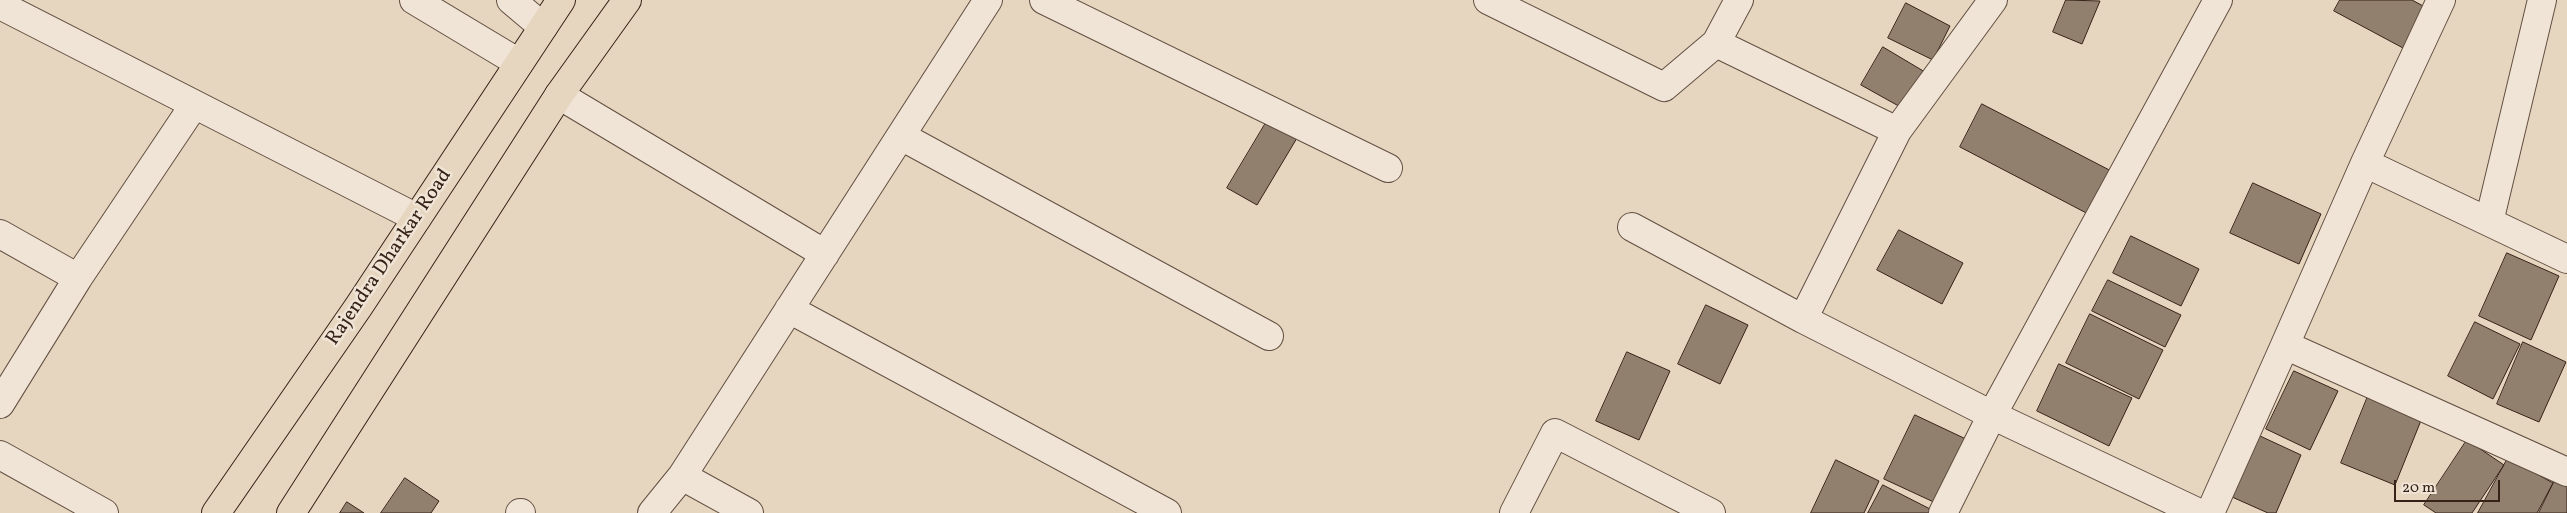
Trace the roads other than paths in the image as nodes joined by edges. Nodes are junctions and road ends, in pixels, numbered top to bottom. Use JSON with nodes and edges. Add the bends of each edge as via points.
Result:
{"nodes":[{"id":1,"x":414,"y":0,"type":"edge"},
{"id":2,"x":511,"y":0,"type":"edge"},
{"id":3,"x":561,"y":0,"type":"edge"},
{"id":4,"x":627,"y":0,"type":"edge"},
{"id":5,"x":988,"y":0,"type":"edge"},
{"id":6,"x":1044,"y":0,"type":"edge"},
{"id":7,"x":1488,"y":0,"type":"edge"},
{"id":8,"x":1739,"y":0,"type":"edge"},
{"id":9,"x":1993,"y":0,"type":"edge"},
{"id":10,"x":2218,"y":0,"type":"edge"},
{"id":11,"x":2441,"y":0,"type":"edge"},
{"id":12,"x":2542,"y":0,"type":"edge"},
{"id":13,"x":0,"y":4,"type":"edge"},
{"id":14,"x":543,"y":27,"type":"junction"},
{"id":15,"x":1716,"y":43,"type":"junction"},
{"id":16,"x":519,"y":63,"type":"junction"},
{"id":17,"x":559,"y":95,"type":"junction"},
{"id":18,"x":194,"y":105,"type":"junction"},
{"id":19,"x":1897,"y":131,"type":"junction"},
{"id":20,"x":901,"y":136,"type":"junction"},
{"id":21,"x":2365,"y":163,"type":"junction"},
{"id":22,"x":1388,"y":168,"type":"dead end"},
{"id":23,"x":417,"y":218,"type":"junction"},
{"id":24,"x":2489,"y":222,"type":"junction"},
{"id":25,"x":1632,"y":227,"type":"dead end"},
{"id":26,"x":0,"y":234,"type":"edge"},
{"id":27,"x":825,"y":254,"type":"junction"},
{"id":28,"x":2567,"y":259,"type":"edge"},
{"id":29,"x":78,"y":278,"type":"junction"},
{"id":30,"x":789,"y":309,"type":"junction"},
{"id":31,"x":1803,"y":318,"type":"junction"},
{"id":32,"x":1269,"y":336,"type":"dead end"},
{"id":33,"x":2286,"y":345,"type":"junction"},
{"id":34,"x":0,"y":404,"type":"edge"},
{"id":35,"x":1992,"y":415,"type":"junction"},
{"id":36,"x":0,"y":455,"type":"edge"},
{"id":37,"x":2567,"y":472,"type":"edge"},
{"id":38,"x":682,"y":476,"type":"junction"},
{"id":39,"x":104,"y":513,"type":"edge"},
{"id":40,"x":216,"y":513,"type":"edge"},
{"id":41,"x":291,"y":513,"type":"edge"},
{"id":42,"x":652,"y":513,"type":"edge"},
{"id":43,"x":750,"y":513,"type":"edge"},
{"id":44,"x":1167,"y":513,"type":"edge"},
{"id":45,"x":1514,"y":513,"type":"edge"},
{"id":46,"x":1711,"y":513,"type":"edge"},
{"id":47,"x":1943,"y":513,"type":"edge"},
{"id":48,"x":2199,"y":513,"type":"edge"},
{"id":49,"x":2210,"y":513,"type":"edge"}],
"edges":[{"from":1,"to":16,"type":"street"},
{"from":2,"to":14,"type":"street"},
{"from":3,"to":14,"type":"main road","name":"Rajendra Dharkar Road"},
{"from":4,"to":17,"type":"main road"},
{"from":5,"to":20,"type":"street"},
{"from":6,"to":22,"type":"street"},
{"from":7,"to":15,"type":"street","via":[[1664,87]]},
{"from":8,"to":15,"type":"street"},
{"from":9,"to":19,"type":"street"},
{"from":10,"to":35,"type":"street"},
{"from":11,"to":21,"type":"street"},
{"from":12,"to":24,"type":"street"},
{"from":13,"to":18,"type":"street"},
{"from":14,"to":16,"type":"main road","name":"Rajendra Dharkar Road"},
{"from":15,"to":19,"type":"street"},
{"from":16,"to":23,"type":"main road","name":"Rajendra Dharkar Road"},
{"from":17,"to":27,"type":"street"},
{"from":17,"to":41,"type":"main road"},
{"from":18,"to":23,"type":"street"},
{"from":18,"to":29,"type":"street"},
{"from":19,"to":31,"type":"street"},
{"from":20,"to":27,"type":"street"},
{"from":20,"to":32,"type":"street"},
{"from":21,"to":24,"type":"street"},
{"from":21,"to":33,"type":"street"},
{"from":23,"to":40,"type":"main road","name":"Rajendra Dharkar Road"},
{"from":24,"to":28,"type":"street"},
{"from":25,"to":31,"type":"street"},
{"from":26,"to":29,"type":"street"},
{"from":27,"to":30,"type":"street"},
{"from":29,"to":34,"type":"street"},
{"from":30,"to":38,"type":"street"},
{"from":30,"to":44,"type":"street"},
{"from":31,"to":35,"type":"street"},
{"from":33,"to":37,"type":"street"},
{"from":33,"to":49,"type":"street"},
{"from":35,"to":47,"type":"street"},
{"from":35,"to":48,"type":"street"},
{"from":36,"to":39,"type":"street"},
{"from":38,"to":42,"type":"street"},
{"from":38,"to":43,"type":"street"},
{"from":45,"to":46,"type":"street","via":[[1555,433]]}]}
